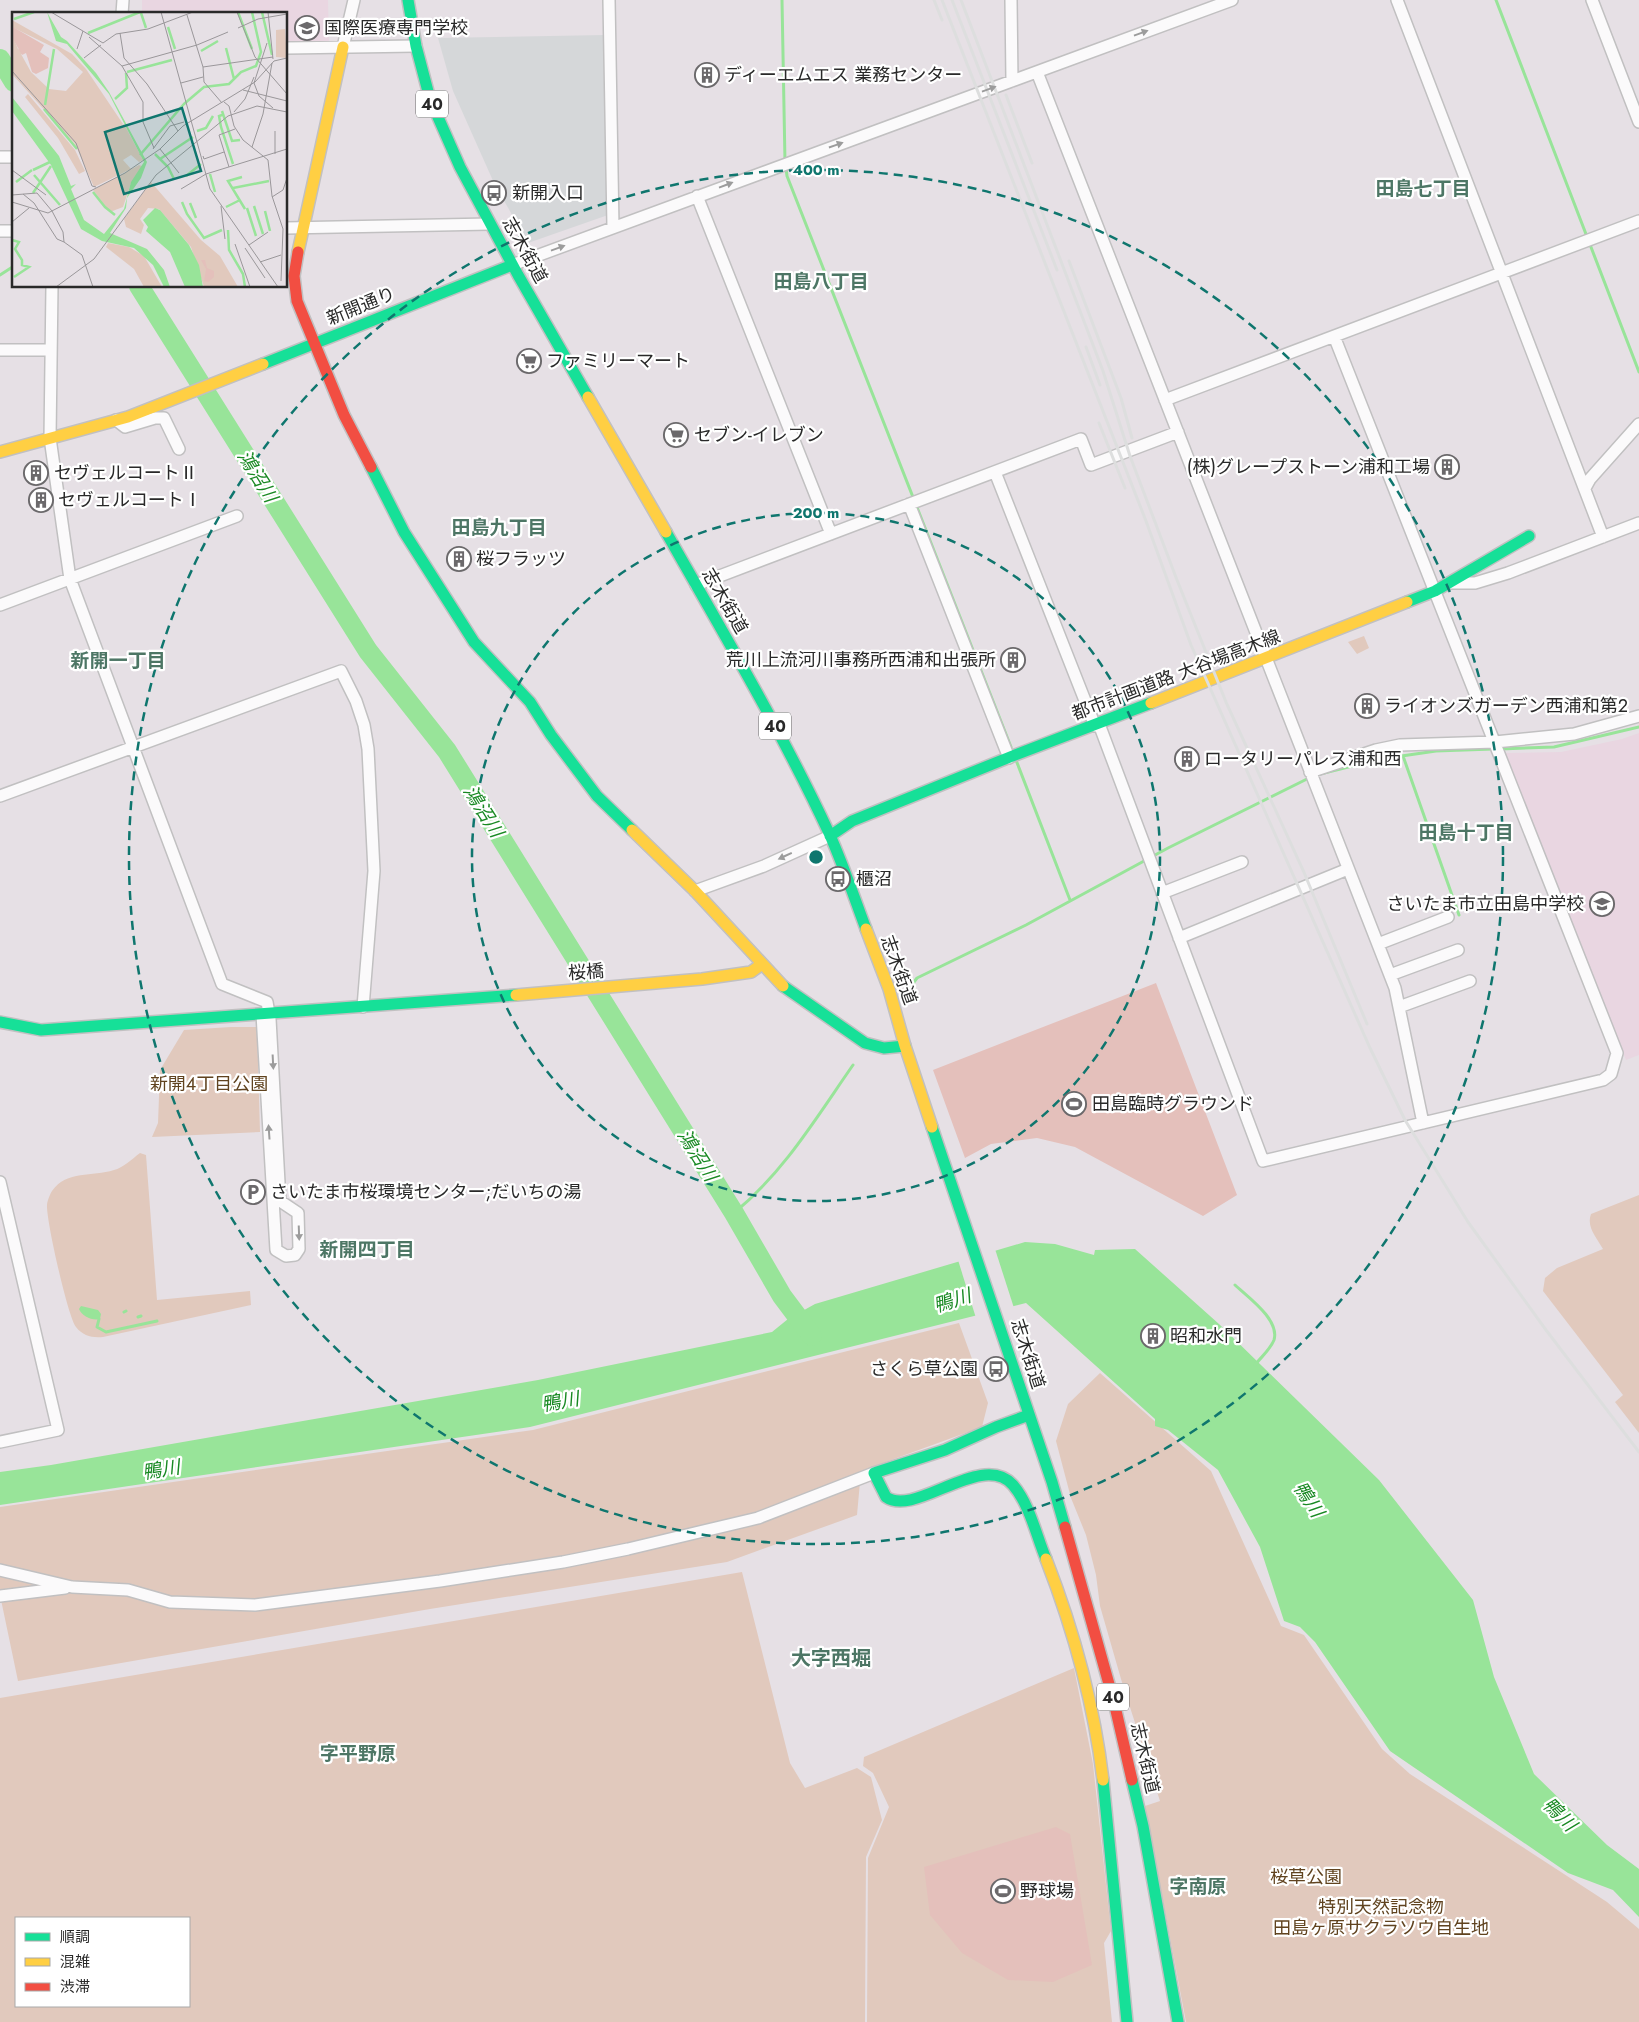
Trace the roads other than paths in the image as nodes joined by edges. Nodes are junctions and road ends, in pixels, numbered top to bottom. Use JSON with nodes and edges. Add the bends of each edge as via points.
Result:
{"nodes":[{"id":1,"x":354,"y":0,"type":"edge"},
{"id":2,"x":408,"y":0,"type":"edge"},
{"id":3,"x":609,"y":0,"type":"edge"},
{"id":4,"x":1011,"y":0,"type":"edge"},
{"id":5,"x":1232,"y":0,"type":"edge"},
{"id":6,"x":1397,"y":0,"type":"edge"},
{"id":7,"x":1592,"y":0,"type":"edge"},
{"id":8,"x":416,"y":46,"type":"junction"},
{"id":9,"x":343,"y":47,"type":"junction"},
{"id":10,"x":288,"y":48,"type":"edge"},
{"id":11,"x":1036,"y":72,"type":"junction"},
{"id":12,"x":1012,"y":80,"type":"junction"},
{"id":13,"x":1639,"y":122,"type":"edge"},
{"id":14,"x":697,"y":196,"type":"junction"},
{"id":15,"x":1639,"y":221,"type":"edge"},
{"id":16,"x":490,"y":224,"type":"junction"},
{"id":17,"x":302,"y":227,"type":"junction"},
{"id":18,"x":613,"y":227,"type":"junction"},
{"id":19,"x":288,"y":228,"type":"edge"},
{"id":20,"x":512,"y":265,"type":"junction"},
{"id":21,"x":1502,"y":273,"type":"junction"},
{"id":22,"x":52,"y":288,"type":"edge"},
{"id":23,"x":1334,"y":336,"type":"junction"},
{"id":24,"x":315,"y":344,"type":"junction"},
{"id":25,"x":0,"y":350,"type":"edge"},
{"id":26,"x":51,"y":350,"type":"junction"},
{"id":27,"x":1165,"y":400,"type":"junction"},
{"id":28,"x":116,"y":420,"type":"junction"},
{"id":29,"x":1639,"y":424,"type":"edge"},
{"id":30,"x":1178,"y":432,"type":"junction"},
{"id":31,"x":50,"y":438,"type":"junction"},
{"id":32,"x":179,"y":449,"type":"dead end"},
{"id":33,"x":0,"y":452,"type":"edge"},
{"id":34,"x":995,"y":472,"type":"junction"},
{"id":35,"x":1585,"y":488,"type":"junction"},
{"id":36,"x":914,"y":502,"type":"junction"},
{"id":37,"x":238,"y":516,"type":"dead end"},
{"id":38,"x":1639,"y":523,"type":"edge"},
{"id":39,"x":831,"y":534,"type":"junction"},
{"id":40,"x":1529,"y":536,"type":"dead end"},
{"id":41,"x":1603,"y":536,"type":"junction"},
{"id":42,"x":70,"y":579,"type":"junction"},
{"id":43,"x":1449,"y":583,"type":"junction"},
{"id":44,"x":696,"y":585,"type":"junction"},
{"id":45,"x":1436,"y":591,"type":"junction"},
{"id":46,"x":0,"y":605,"type":"edge"},
{"id":47,"x":1267,"y":659,"type":"junction"},
{"id":48,"x":1639,"y":716,"type":"edge"},
{"id":49,"x":1097,"y":725,"type":"junction"},
{"id":50,"x":1495,"y":742,"type":"junction"},
{"id":51,"x":133,"y":747,"type":"junction"},
{"id":52,"x":1013,"y":756,"type":"junction"},
{"id":53,"x":1310,"y":772,"type":"junction"},
{"id":54,"x":0,"y":796,"type":"edge"},
{"id":55,"x":830,"y":836,"type":"junction"},
{"id":56,"x":1242,"y":862,"type":"dead end"},
{"id":57,"x":1348,"y":869,"type":"junction"},
{"id":58,"x":695,"y":891,"type":"junction"},
{"id":59,"x":1162,"y":893,"type":"junction"},
{"id":60,"x":1448,"y":917,"type":"dead end"},
{"id":61,"x":1180,"y":938,"type":"junction"},
{"id":62,"x":1378,"y":944,"type":"junction"},
{"id":63,"x":1458,"y":950,"type":"dead end"},
{"id":64,"x":762,"y":964,"type":"junction"},
{"id":65,"x":1390,"y":975,"type":"junction"},
{"id":66,"x":1470,"y":981,"type":"dead end"},
{"id":67,"x":363,"y":1007,"type":"junction"},
{"id":68,"x":1399,"y":1007,"type":"junction"},
{"id":69,"x":266,"y":1014,"type":"junction"},
{"id":70,"x":1,"y":1024,"type":"edge"},
{"id":71,"x":906,"y":1046,"type":"junction"},
{"id":72,"x":1423,"y":1123,"type":"junction"},
{"id":73,"x":0,"y":1182,"type":"edge"},
{"id":74,"x":1029,"y":1415,"type":"junction"},
{"id":75,"x":0,"y":1442,"type":"edge"},
{"id":76,"x":874,"y":1473,"type":"junction"},
{"id":77,"x":0,"y":1570,"type":"edge"},
{"id":78,"x":72,"y":1587,"type":"junction"},
{"id":79,"x":0,"y":1596,"type":"edge"},
{"id":80,"x":1127,"y":2022,"type":"edge"},
{"id":81,"x":1178,"y":2022,"type":"edge"}],
"edges":[{"from":1,"to":9,"type":"street"},
{"from":2,"to":8,"type":"street","name":"志木街道","number":"40"},
{"from":3,"to":18,"type":"street"},
{"from":4,"to":12,"type":"street"},
{"from":11,"to":5,"type":"street","one_way":true},
{"from":6,"to":21,"type":"street"},
{"from":7,"to":13,"type":"street"},
{"from":8,"to":9,"type":"street"},
{"from":8,"to":16,"type":"street","name":"志木街道","number":"40","via":[[430,99],[444,133]]},
{"from":9,"to":10,"type":"street"},
{"from":9,"to":17,"type":"street"},
{"from":11,"to":12,"type":"street"},
{"from":11,"to":27,"type":"street"},
{"from":14,"to":12,"type":"street","one_way":true},
{"from":14,"to":18,"type":"street"},
{"from":14,"to":39,"type":"street"},
{"from":15,"to":21,"type":"street"},
{"from":16,"to":17,"type":"street"},
{"from":16,"to":20,"type":"street","name":"志木街道","number":"40"},
{"from":17,"to":19,"type":"street"},
{"from":17,"to":24,"type":"street","via":[[294,276],[297,301]]},
{"from":20,"to":18,"type":"street","one_way":true},
{"from":20,"to":24,"type":"street","name":"新開通り"},
{"from":20,"to":44,"type":"street","name":"志木街道","number":"40"},
{"from":21,"to":23,"type":"street"},
{"from":21,"to":35,"type":"street"},
{"from":22,"to":26,"type":"street"},
{"from":23,"to":27,"type":"street"},
{"from":23,"to":45,"type":"street"},
{"from":24,"to":28,"type":"street","name":"新開通り"},
{"from":24,"to":58,"type":"street","via":[[344,415],[404,532],[474,642],[530,702],[597,796]]},
{"from":25,"to":26,"type":"street"},
{"from":26,"to":31,"type":"street"},
{"from":27,"to":30,"type":"street"},
{"from":28,"to":31,"type":"street"},
{"from":28,"to":32,"type":"street","via":[[125,427],[164,418]]},
{"from":29,"to":35,"type":"street"},
{"from":30,"to":34,"type":"street","via":[[1092,465],[1080,439]]},
{"from":30,"to":47,"type":"street"},
{"from":31,"to":33,"type":"street"},
{"from":31,"to":42,"type":"street"},
{"from":34,"to":36,"type":"street"},
{"from":34,"to":49,"type":"street"},
{"from":35,"to":41,"type":"street"},
{"from":36,"to":39,"type":"street"},
{"from":36,"to":52,"type":"street"},
{"from":37,"to":42,"type":"street"},
{"from":38,"to":41,"type":"street"},
{"from":39,"to":44,"type":"street"},
{"from":40,"to":43,"type":"street","name":"都市計画道路 大谷場高木線"},
{"from":41,"to":43,"type":"street","via":[[1508,574],[1475,583]]},
{"from":42,"to":46,"type":"street"},
{"from":42,"to":51,"type":"street"},
{"from":43,"to":45,"type":"street","name":"都市計画道路 大谷場高木線"},
{"from":44,"to":55,"type":"street","name":"志木街道","number":"40","via":[[757,692]]},
{"from":45,"to":47,"type":"street","name":"都市計画道路 大谷場高木線"},
{"from":45,"to":50,"type":"street"},
{"from":47,"to":49,"type":"street","name":"都市計画道路 大谷場高木線"},
{"from":47,"to":53,"type":"street"},
{"from":48,"to":50,"type":"street","via":[[1574,734]]},
{"from":49,"to":52,"type":"street","name":"都市計画道路 大谷場高木線"},
{"from":49,"to":59,"type":"street"},
{"from":50,"to":53,"type":"street","via":[[1400,745]]},
{"from":50,"to":72,"type":"street","via":[[1616,1053],[1614,1066],[1611,1074],[1603,1080]]},
{"from":51,"to":54,"type":"street"},
{"from":51,"to":67,"type":"street","via":[[341,671],[356,701],[368,749],[374,870]]},
{"from":51,"to":69,"type":"street","via":[[222,984],[267,1002]]},
{"from":52,"to":55,"type":"street","name":"都市計画道路 大谷場高木線","via":[[852,821]]},
{"from":53,"to":57,"type":"street"},
{"from":55,"to":58,"type":"street","one_way":true,"via":[[764,866]]},
{"from":55,"to":71,"type":"street","name":"志木街道","number":"40","via":[[889,989]]},
{"from":56,"to":59,"type":"street"},
{"from":57,"to":61,"type":"street"},
{"from":57,"to":62,"type":"street"},
{"from":58,"to":64,"type":"street"},
{"from":59,"to":61,"type":"street"},
{"from":60,"to":62,"type":"street"},
{"from":61,"to":72,"type":"street","via":[[1263,1161]]},
{"from":62,"to":65,"type":"street"},
{"from":63,"to":65,"type":"street"},
{"from":64,"to":67,"type":"street","name":"桜橋","via":[[751,972],[624,987]]},
{"from":64,"to":71,"type":"street","via":[[780,984],[865,1042],[884,1048]]},
{"from":65,"to":68,"type":"street"},
{"from":66,"to":68,"type":"street"},
{"from":67,"to":69,"type":"street","name":"桜橋"},
{"from":68,"to":72,"type":"street"},
{"from":69,"to":69,"type":"street","one_way":true,"via":[[280,1201],[298,1213],[299,1249],[295,1255],[286,1256],[276,1250]]},
{"from":69,"to":70,"type":"street","name":"桜橋","via":[[41,1030]]},
{"from":71,"to":74,"type":"street","name":"志木街道","number":"40"},
{"from":73,"to":75,"type":"street","via":[[58,1430]]},
{"from":74,"to":76,"type":"street","via":[[945,1450]]},
{"from":74,"to":81,"type":"street","name":"志木街道","number":"40","via":[[1052,1482],[1114,1702],[1143,1826]]},
{"from":76,"to":78,"type":"street","via":[[780,1511],[729,1526],[563,1562],[430,1582],[254,1605],[170,1602],[128,1590]]},
{"from":76,"to":80,"type":"street","via":[[882,1492],[894,1501],[994,1474],[1008,1481],[1022,1499],[1065,1606],[1092,1709],[1101,1755]]},
{"from":77,"to":78,"type":"street"},
{"from":78,"to":79,"type":"street"}]}
